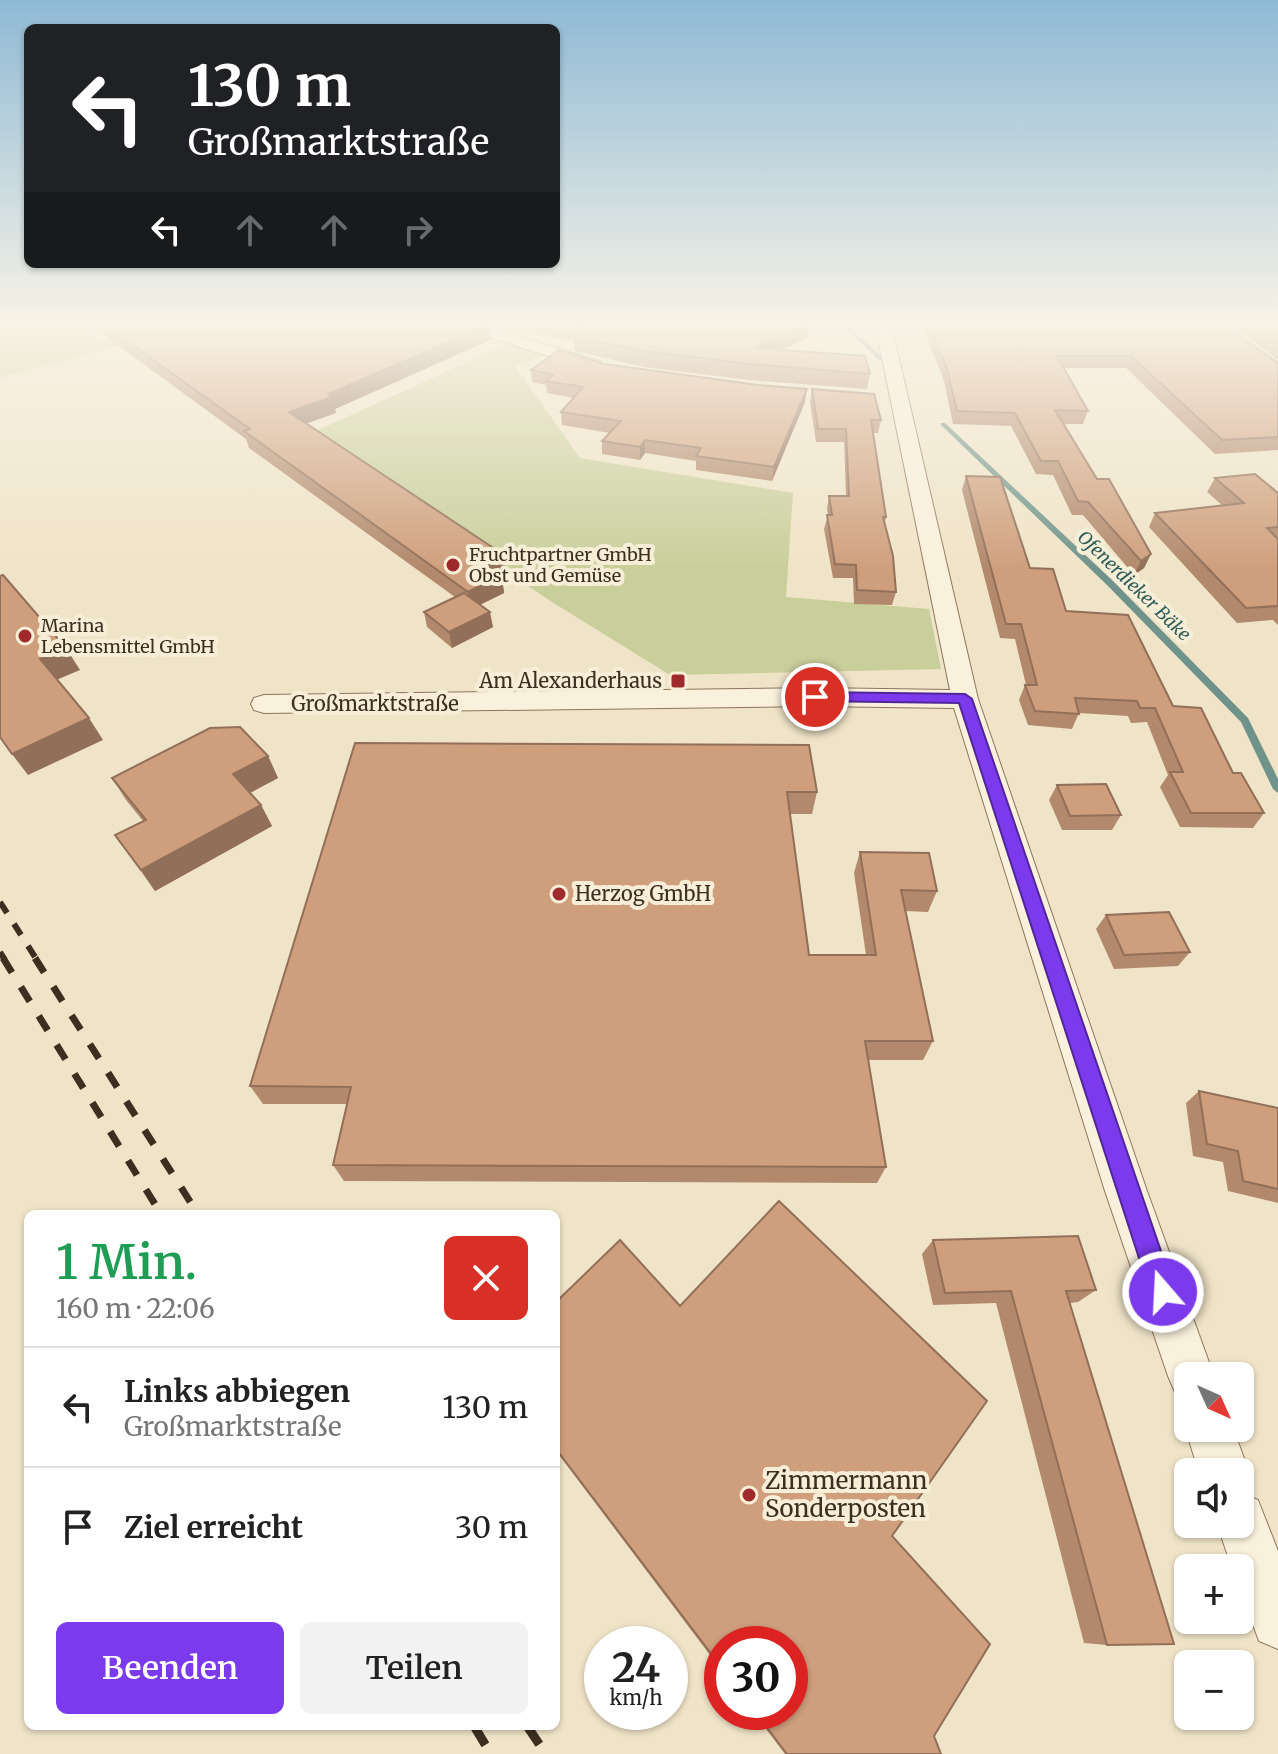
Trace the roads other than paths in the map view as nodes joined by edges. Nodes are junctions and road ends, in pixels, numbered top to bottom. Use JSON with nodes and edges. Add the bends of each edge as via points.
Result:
{"nodes":[{"id":1,"x":900,"y":406,"type":"edge"},
{"id":2,"x":965,"y":699,"type":"junction"},
{"id":3,"x":264,"y":704,"type":"dead end"},
{"id":4,"x":1186,"y":1362,"type":"edge"},
{"id":5,"x":1247,"y":1538,"type":"edge"},
{"id":6,"x":1278,"y":1622,"type":"edge"}],
"edges":[{"from":1,"to":2,"type":"street"},
{"from":2,"to":3,"type":"street","name":"Großmarktstraße"},
{"from":2,"to":4,"type":"street"},
{"from":5,"to":6,"type":"street"}]}
